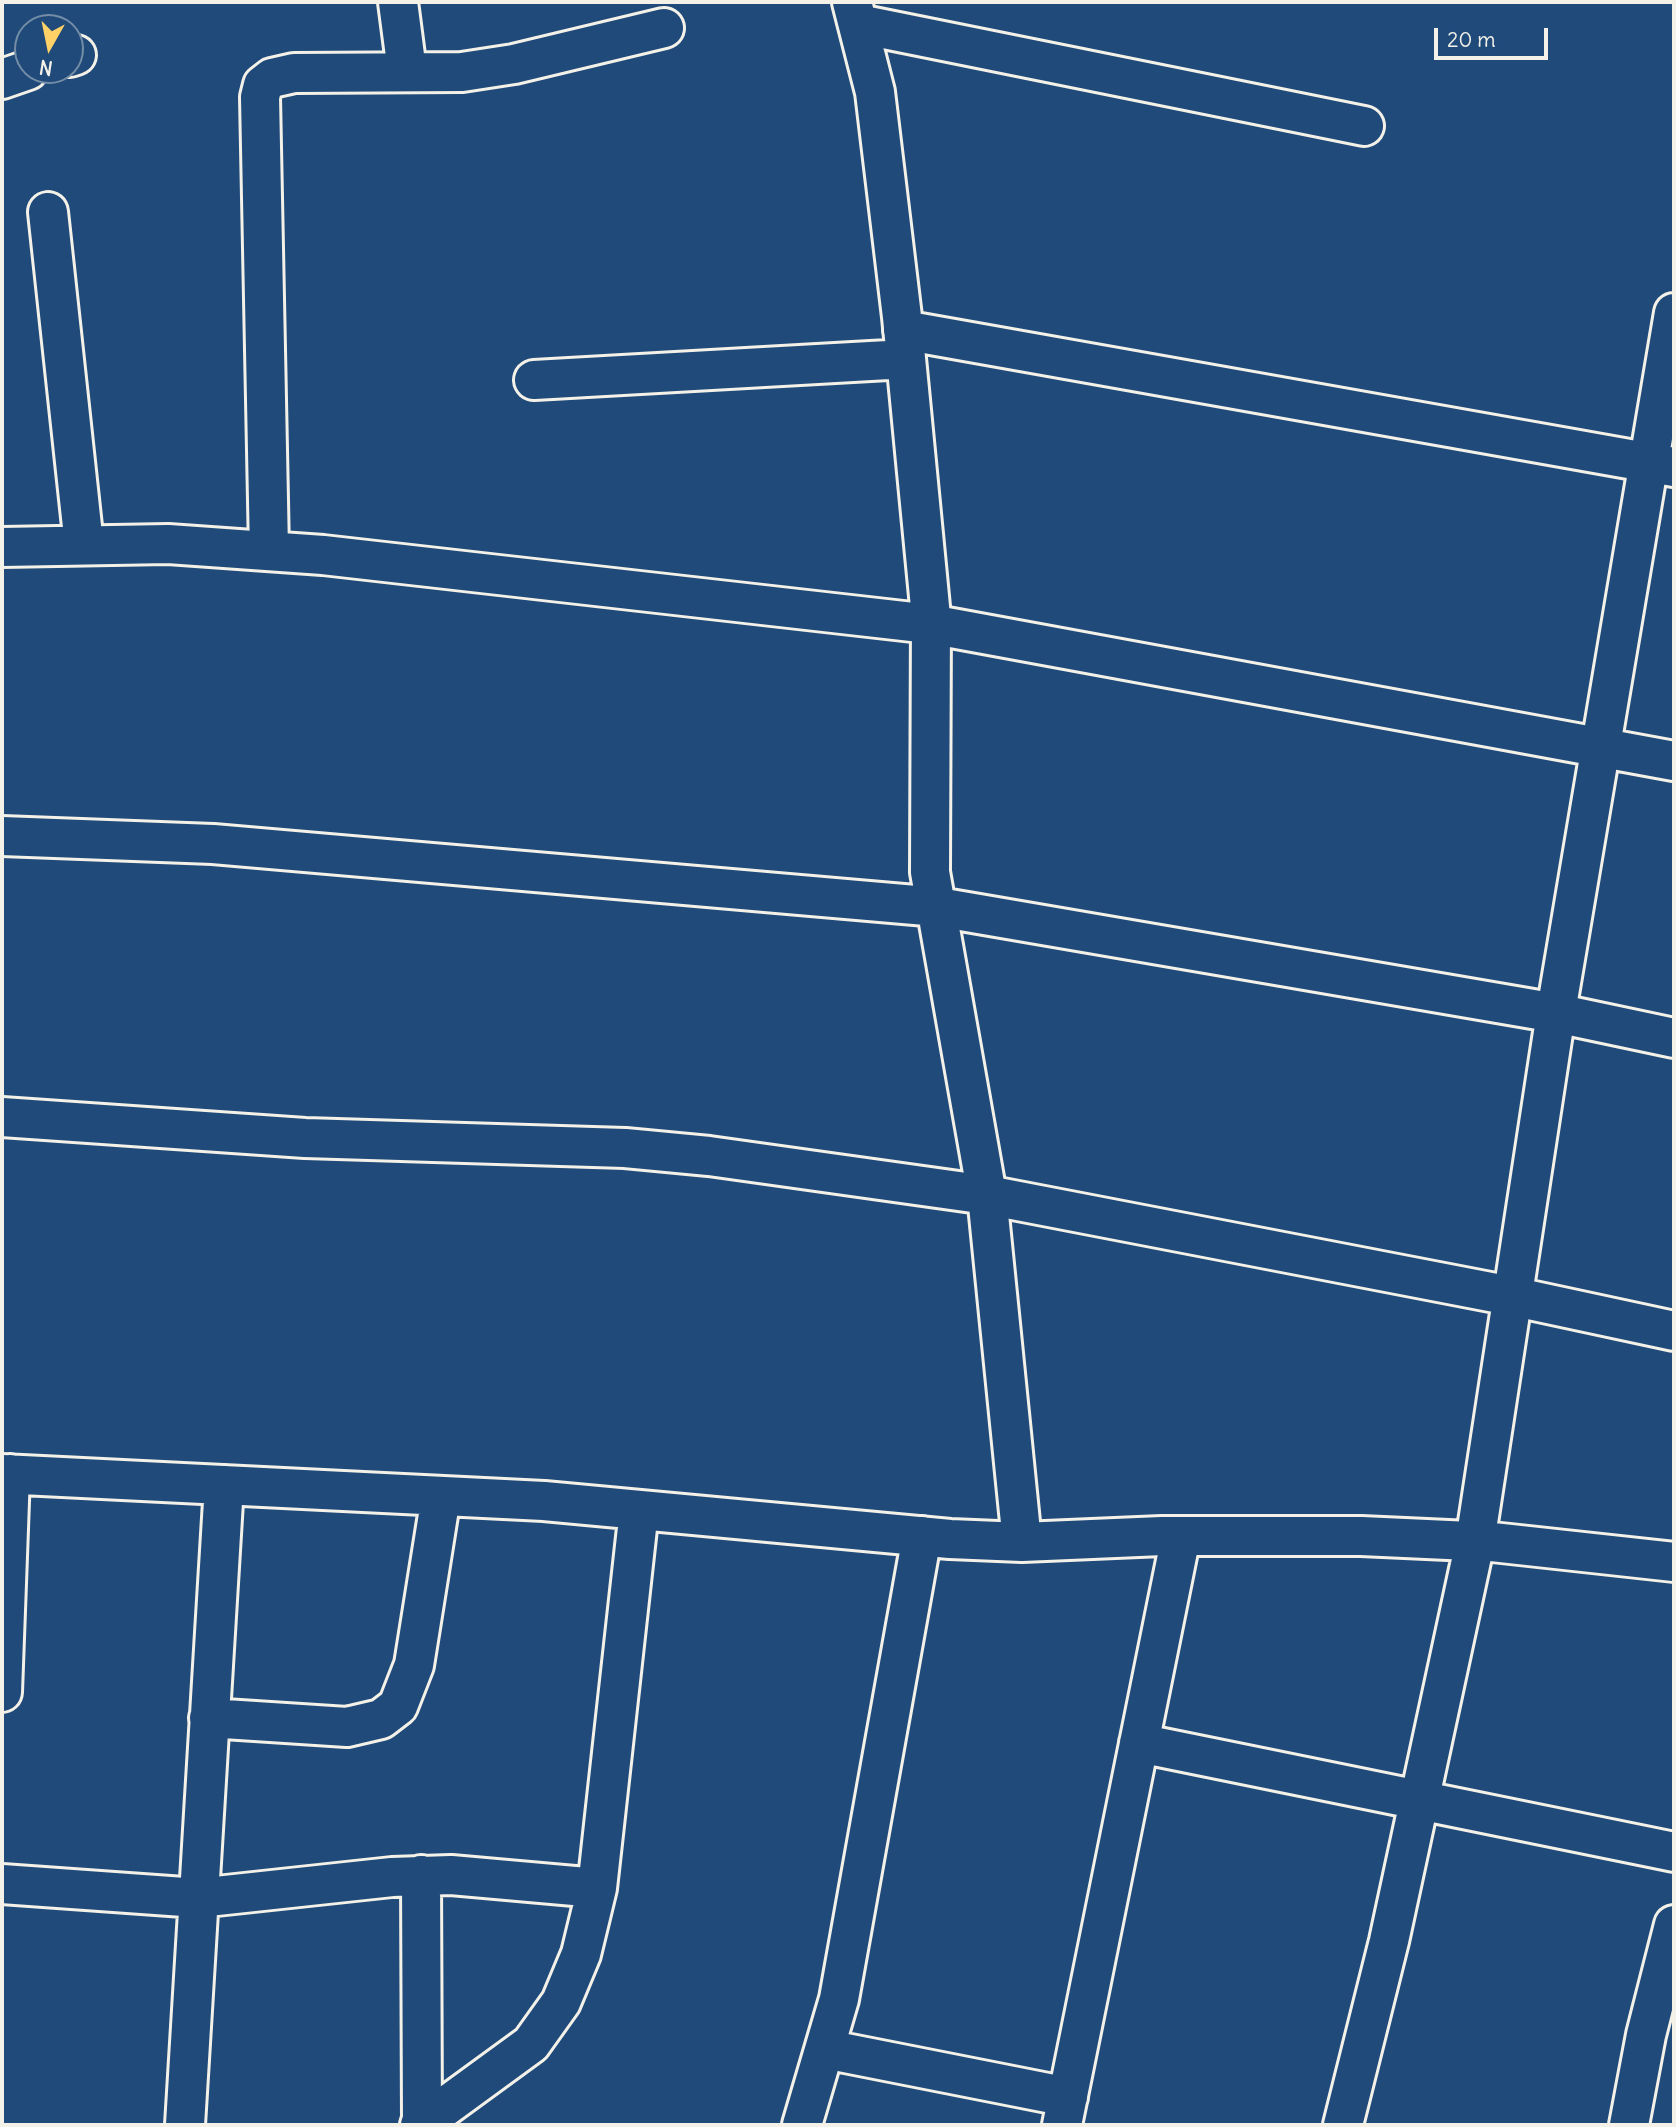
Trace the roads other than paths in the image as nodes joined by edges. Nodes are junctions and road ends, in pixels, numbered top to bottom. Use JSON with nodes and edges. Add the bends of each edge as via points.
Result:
{"nodes":[{"id":1,"x":398,"y":2,"type":"edge"},
{"id":2,"x":855,"y":13,"type":"edge"},
{"id":3,"x":664,"y":28,"type":"dead end"},
{"id":4,"x":407,"y":71,"type":"junction"},
{"id":5,"x":1364,"y":126,"type":"dead end"},
{"id":6,"x":48,"y":212,"type":"dead end"},
{"id":7,"x":1674,"y":313,"type":"edge"},
{"id":8,"x":904,"y":345,"type":"junction"},
{"id":9,"x":534,"y":380,"type":"dead end"},
{"id":10,"x":1662,"y":464,"type":"edge"},
{"id":11,"x":84,"y":545,"type":"junction"},
{"id":12,"x":2,"y":547,"type":"edge"},
{"id":13,"x":269,"y":551,"type":"junction"},
{"id":14,"x":930,"y":624,"type":"junction"},
{"id":15,"x":1602,"y":747,"type":"junction"},
{"id":16,"x":1674,"y":761,"type":"edge"},
{"id":17,"x":2,"y":836,"type":"edge"},
{"id":18,"x":938,"y":907,"type":"junction"},
{"id":19,"x":1556,"y":1013,"type":"junction"},
{"id":20,"x":1674,"y":1038,"type":"edge"},
{"id":21,"x":2,"y":1118,"type":"edge"},
{"id":22,"x":987,"y":1195,"type":"junction"},
{"id":23,"x":1511,"y":1296,"type":"junction"},
{"id":24,"x":1674,"y":1331,"type":"edge"},
{"id":25,"x":6,"y":1474,"type":"edge"},
{"id":26,"x":223,"y":1485,"type":"junction"},
{"id":27,"x":441,"y":1496,"type":"junction"},
{"id":28,"x":639,"y":1510,"type":"junction"},
{"id":29,"x":922,"y":1536,"type":"junction"},
{"id":30,"x":1181,"y":1536,"type":"junction"},
{"id":31,"x":1021,"y":1542,"type":"junction"},
{"id":32,"x":1475,"y":1542,"type":"junction"},
{"id":33,"x":1674,"y":1562,"type":"edge"},
{"id":34,"x":2,"y":1692,"type":"edge"},
{"id":35,"x":209,"y":1718,"type":"junction"},
{"id":36,"x":1139,"y":1743,"type":"junction"},
{"id":37,"x":1420,"y":1799,"type":"junction"},
{"id":38,"x":1674,"y":1852,"type":"edge"},
{"id":39,"x":421,"y":1875,"type":"junction"},
{"id":40,"x":2,"y":1884,"type":"edge"},
{"id":41,"x":597,"y":1888,"type":"junction"},
{"id":42,"x":198,"y":1898,"type":"junction"},
{"id":43,"x":1674,"y":1926,"type":"edge"},
{"id":44,"x":825,"y":2049,"type":"junction"},
{"id":45,"x":1065,"y":2111,"type":"edge"},
{"id":46,"x":185,"y":2125,"type":"edge"},
{"id":47,"x":421,"y":2125,"type":"edge"},
{"id":48,"x":802,"y":2125,"type":"edge"},
{"id":49,"x":1343,"y":2125,"type":"edge"},
{"id":50,"x":1629,"y":2125,"type":"edge"}],
"edges":[{"from":1,"to":4,"type":"street"},
{"from":2,"to":5,"type":"street"},
{"from":2,"to":8,"type":"street","via":[[875,92]]},
{"from":3,"to":4,"type":"street","via":[[514,64],[462,72]]},
{"from":4,"to":13,"type":"street","via":[[294,73],[263,85]]},
{"from":6,"to":11,"type":"street"},
{"from":7,"to":10,"type":"street"},
{"from":8,"to":9,"type":"street"},
{"from":8,"to":10,"type":"street"},
{"from":8,"to":14,"type":"street"},
{"from":10,"to":15,"type":"street"},
{"from":11,"to":12,"type":"street"},
{"from":11,"to":13,"type":"street","via":[[168,544]]},
{"from":13,"to":14,"type":"street"},
{"from":14,"to":15,"type":"street"},
{"from":14,"to":18,"type":"street","via":[[930,872]]},
{"from":15,"to":16,"type":"street"},
{"from":15,"to":19,"type":"street"},
{"from":17,"to":18,"type":"street","via":[[320,852]]},
{"from":18,"to":19,"type":"street"},
{"from":18,"to":22,"type":"street"},
{"from":19,"to":20,"type":"street"},
{"from":19,"to":23,"type":"street"},
{"from":21,"to":22,"type":"street","via":[[390,1142],[625,1147]]},
{"from":22,"to":23,"type":"street"},
{"from":22,"to":31,"type":"street"},
{"from":23,"to":24,"type":"street"},
{"from":23,"to":32,"type":"street"},
{"from":25,"to":26,"type":"street"},
{"from":25,"to":34,"type":"street"},
{"from":26,"to":27,"type":"street"},
{"from":26,"to":35,"type":"street"},
{"from":27,"to":28,"type":"street"},
{"from":27,"to":35,"type":"street","via":[[414,1665],[398,1706],[381,1719],[347,1727]]},
{"from":28,"to":29,"type":"street"},
{"from":28,"to":41,"type":"street"},
{"from":29,"to":31,"type":"street"},
{"from":29,"to":44,"type":"street","via":[[839,1998]]},
{"from":30,"to":31,"type":"street"},
{"from":30,"to":32,"type":"street","via":[[1361,1536]]},
{"from":30,"to":36,"type":"street"},
{"from":32,"to":33,"type":"street"},
{"from":32,"to":37,"type":"street"},
{"from":35,"to":42,"type":"street"},
{"from":36,"to":37,"type":"street"},
{"from":36,"to":45,"type":"street"},
{"from":37,"to":38,"type":"street"},
{"from":37,"to":49,"type":"street"},
{"from":39,"to":41,"type":"street"},
{"from":39,"to":42,"type":"street"},
{"from":39,"to":47,"type":"street"},
{"from":40,"to":42,"type":"street"},
{"from":41,"to":47,"type":"street","via":[[581,1954],[561,2002],[531,2044]]},
{"from":42,"to":46,"type":"street"},
{"from":43,"to":50,"type":"street"},
{"from":44,"to":45,"type":"street"},
{"from":44,"to":48,"type":"street"}]}
